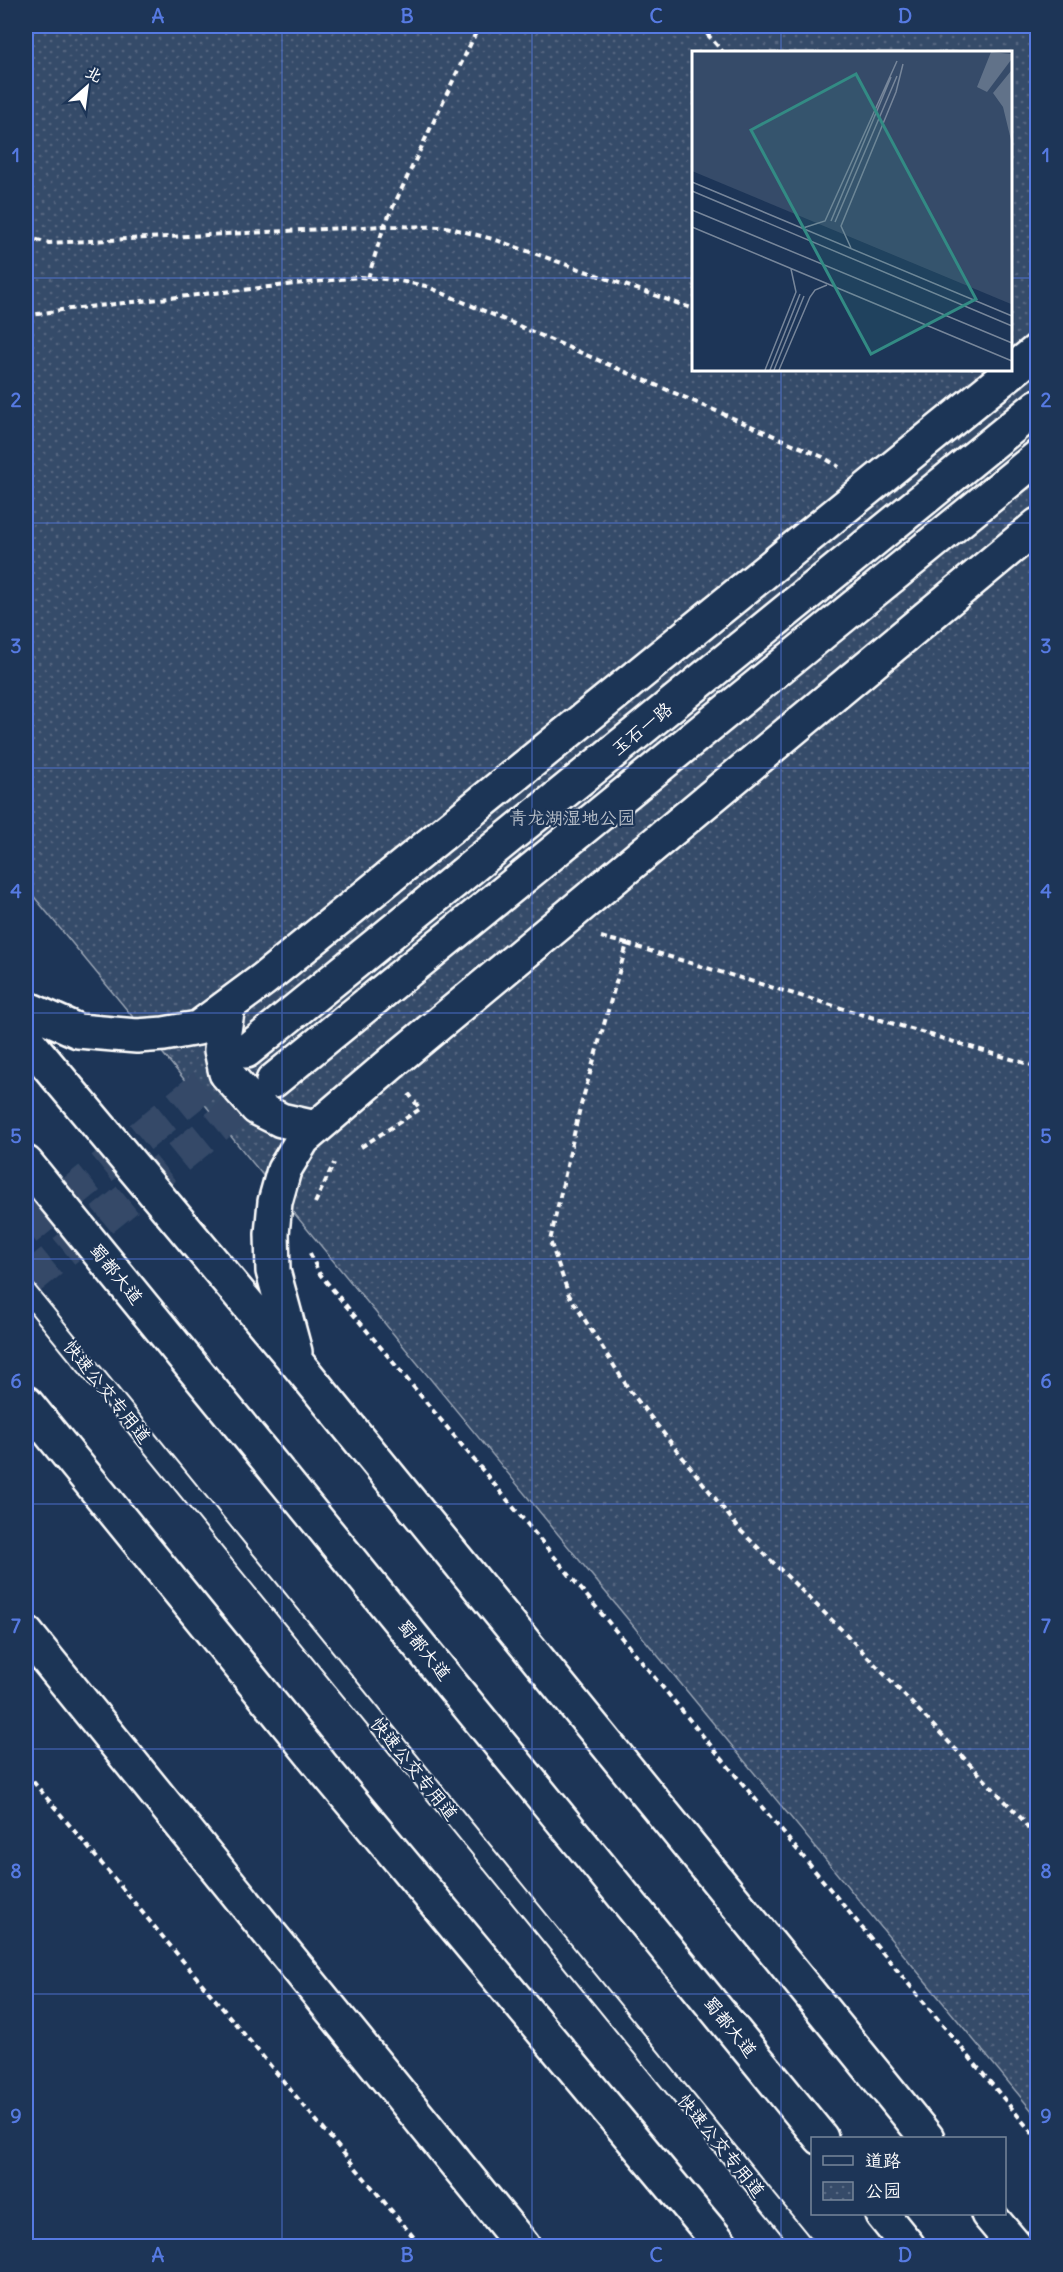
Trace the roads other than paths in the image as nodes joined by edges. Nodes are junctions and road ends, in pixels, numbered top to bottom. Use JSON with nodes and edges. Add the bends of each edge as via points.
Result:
{"nodes":[{"id":1,"x":1038,"y":350,"type":"edge"},
{"id":2,"x":1038,"y":406,"type":"edge"},
{"id":3,"x":1038,"y":457,"type":"edge"},
{"id":4,"x":1038,"y":525,"type":"edge"},
{"id":5,"x":228,"y":1006,"type":"junction"},
{"id":6,"x":26,"y":1008,"type":"edge"},
{"id":7,"x":26,"y":1039,"type":"edge"},
{"id":8,"x":246,"y":1051,"type":"tunnel mouth"},
{"id":9,"x":273,"y":1081,"type":"tunnel mouth"},
{"id":10,"x":316,"y":1128,"type":"junction"},
{"id":11,"x":26,"y":1163,"type":"edge"},
{"id":12,"x":26,"y":1291,"type":"edge"},
{"id":13,"x":297,"y":1363,"type":"junction"},
{"id":14,"x":26,"y":1403,"type":"edge"},
{"id":15,"x":26,"y":1633,"type":"edge"},
{"id":16,"x":819,"y":2137,"type":"edge"},
{"id":17,"x":925,"y":2137,"type":"edge"},
{"id":18,"x":883,"y":2215,"type":"edge"},
{"id":19,"x":989,"y":2215,"type":"edge"},
{"id":20,"x":523,"y":2247,"type":"edge"},
{"id":21,"x":722,"y":2247,"type":"edge"},
{"id":22,"x":804,"y":2247,"type":"edge"},
{"id":23,"x":908,"y":2247,"type":"edge"},
{"id":24,"x":1016,"y":2247,"type":"edge"}],
"edges":[{"from":1,"to":5,"type":"main road"},
{"from":2,"to":8,"type":"main road","name":"玉石一路"},
{"from":3,"to":9,"type":"main road"},
{"from":4,"to":10,"type":"main road"},
{"from":5,"to":6,"type":"main road","via":[[198,1028],[137,1036],[78,1030]]},
{"from":5,"to":10,"type":"main road","via":[[221,1050],[226,1073],[257,1108],[281,1120]]},
{"from":7,"to":13,"type":"main road"},
{"from":10,"to":13,"type":"main road","via":[[303,1139],[284,1170],[272,1234],[273,1271]]},
{"from":11,"to":16,"type":"main road","name":"蜀都大道"},
{"from":12,"to":22,"type":"lane","name":"快速公交专用道"},
{"from":13,"to":17,"type":"main road"},
{"from":14,"to":21,"type":"main road"},
{"from":15,"to":20,"type":"main road"},
{"from":18,"to":23,"type":"main road"},
{"from":19,"to":24,"type":"main road"}]}
